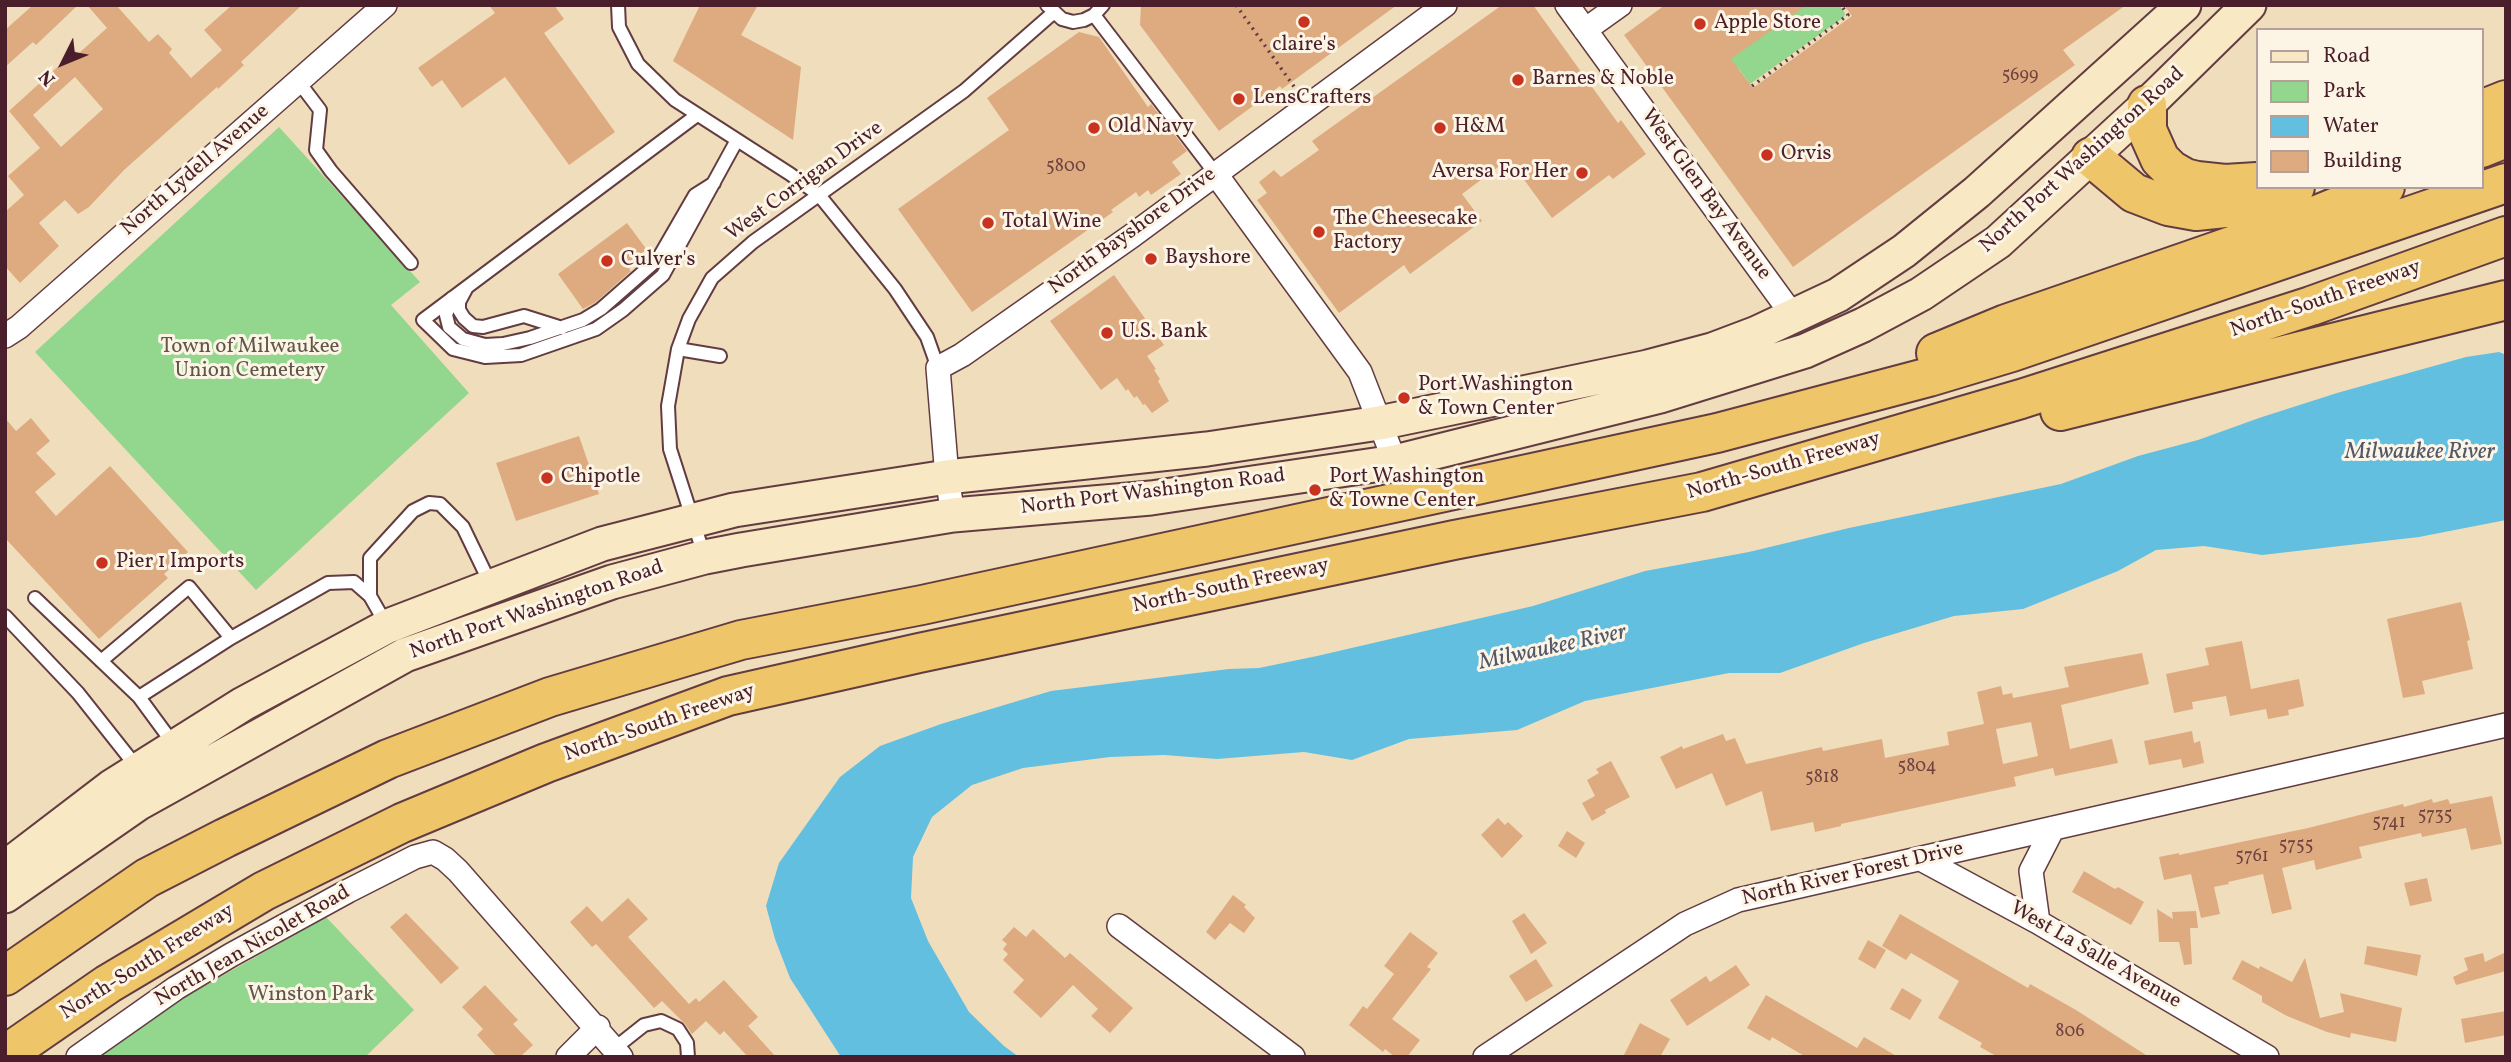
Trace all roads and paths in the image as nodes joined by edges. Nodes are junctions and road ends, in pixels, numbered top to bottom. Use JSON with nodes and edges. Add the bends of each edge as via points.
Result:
{"nodes":[{"id":1,"x":385,"y":5,"type":"edge"},
{"id":2,"x":618,"y":5,"type":"edge"},
{"id":3,"x":1236,"y":5,"type":"edge"},
{"id":4,"x":1445,"y":5,"type":"edge"},
{"id":5,"x":1567,"y":5,"type":"edge"},
{"id":6,"x":1620,"y":5,"type":"edge"},
{"id":7,"x":1842,"y":5,"type":"edge"},
{"id":8,"x":2184,"y":5,"type":"edge"},
{"id":9,"x":2249,"y":6,"type":"edge"},
{"id":10,"x":1050,"y":9,"type":"edge"},
{"id":11,"x":1098,"y":10,"type":"edge"},
{"id":12,"x":1586,"y":30,"type":"junction"},
{"id":13,"x":298,"y":81,"type":"junction"},
{"id":14,"x":1752,"y":86,"type":"dead end"},
{"id":15,"x":1295,"y":88,"type":"dead end"},
{"id":16,"x":2506,"y":100,"type":"edge"},
{"id":17,"x":2147,"y":105,"type":"junction"},
{"id":18,"x":2483,"y":109,"type":"edge"},
{"id":19,"x":697,"y":115,"type":"junction"},
{"id":20,"x":2054,"y":122,"type":"junction"},
{"id":21,"x":2506,"y":138,"type":"edge"},
{"id":22,"x":737,"y":140,"type":"junction"},
{"id":23,"x":2483,"y":147,"type":"edge"},
{"id":24,"x":2091,"y":157,"type":"junction"},
{"id":25,"x":1215,"y":173,"type":"junction"},
{"id":26,"x":2256,"y":182,"type":"edge"},
{"id":27,"x":714,"y":183,"type":"junction"},
{"id":28,"x":2506,"y":183,"type":"edge"},
{"id":29,"x":2290,"y":189,"type":"edge"},
{"id":30,"x":2380,"y":189,"type":"edge"},
{"id":31,"x":819,"y":195,"type":"junction"},
{"id":32,"x":2506,"y":236,"type":"edge"},
{"id":33,"x":411,"y":263,"type":"dead end"},
{"id":34,"x":468,"y":286,"type":"junction"},
{"id":35,"x":452,"y":298,"type":"junction"},
{"id":36,"x":2506,"y":300,"type":"edge"},
{"id":37,"x":1794,"y":317,"type":"junction"},
{"id":38,"x":562,"y":328,"type":"junction"},
{"id":39,"x":5,"y":335,"type":"edge"},
{"id":40,"x":678,"y":349,"type":"junction"},
{"id":41,"x":720,"y":356,"type":"dead end"},
{"id":42,"x":939,"y":368,"type":"junction"},
{"id":43,"x":1847,"y":398,"type":"junction"},
{"id":44,"x":1379,"y":423,"type":"junction"},
{"id":45,"x":1395,"y":462,"type":"junction"},
{"id":46,"x":947,"y":477,"type":"junction"},
{"id":47,"x":1703,"y":492,"type":"junction"},
{"id":48,"x":953,"y":515,"type":"junction"},
{"id":49,"x":694,"y":520,"type":"junction"},
{"id":50,"x":705,"y":557,"type":"junction"},
{"id":51,"x":492,"y":586,"type":"junction"},
{"id":52,"x":370,"y":596,"type":"junction"},
{"id":53,"x":35,"y":598,"type":"dead end"},
{"id":54,"x":5,"y":616,"type":"edge"},
{"id":55,"x":231,"y":638,"type":"junction"},
{"id":56,"x":396,"y":641,"type":"junction"},
{"id":57,"x":101,"y":661,"type":"junction"},
{"id":58,"x":139,"y":697,"type":"junction"},
{"id":59,"x":2506,"y":725,"type":"edge"},
{"id":60,"x":175,"y":747,"type":"junction"},
{"id":61,"x":139,"y":770,"type":"junction"},
{"id":62,"x":2053,"y":828,"type":"junction"},
{"id":63,"x":1921,"y":859,"type":"junction"},
{"id":64,"x":6,"y":873,"type":"edge"},
{"id":65,"x":2038,"y":922,"type":"junction"},
{"id":66,"x":1119,"y":926,"type":"dead end"},
{"id":67,"x":5,"y":976,"type":"edge"},
{"id":68,"x":598,"y":1027,"type":"junction"},
{"id":69,"x":618,"y":1053,"type":"edge"},
{"id":70,"x":5,"y":1055,"type":"edge"},
{"id":71,"x":78,"y":1057,"type":"edge"},
{"id":72,"x":568,"y":1057,"type":"edge"},
{"id":73,"x":688,"y":1057,"type":"edge"},
{"id":74,"x":1293,"y":1057,"type":"edge"},
{"id":75,"x":1485,"y":1057,"type":"edge"},
{"id":76,"x":2267,"y":1057,"type":"edge"}],
"edges":[{"from":1,"to":13,"type":"street","name":"North Lydell Avenue"},
{"from":2,"to":19,"type":"lane","via":[[619,27],[638,64]]},
{"from":3,"to":15,"type":"path"},
{"from":4,"to":25,"type":"street","name":"North Bayshore Drive"},
{"from":5,"to":12,"type":"street","name":"West Glen Bay Avenue"},
{"from":6,"to":12,"type":"street"},
{"from":7,"to":14,"type":"path","via":[[1849,15]]},
{"from":8,"to":20,"type":"main road","name":"North Port Washington Road"},
{"from":9,"to":17,"type":"main road","name":"North Port Washington Road"},
{"from":10,"to":11,"type":"lane","via":[[1073,22]]},
{"from":10,"to":31,"type":"lane","name":"West Corrigan Drive","via":[[964,91]]},
{"from":11,"to":25,"type":"lane"},
{"from":12,"to":37,"type":"street","name":"West Glen Bay Avenue"},
{"from":13,"to":33,"type":"lane","via":[[320,110],[316,150]]},
{"from":13,"to":39,"type":"street","name":"North Lydell Avenue"},
{"from":16,"to":18,"type":"highway"},
{"from":17,"to":24,"type":"main road","name":"North Port Washington Road"},
{"from":17,"to":26,"type":"highway","via":[[2147,130],[2160,159],[2171,170],[2197,181]]},
{"from":19,"to":22,"type":"lane"},
{"from":19,"to":34,"type":"lane"},
{"from":20,"to":24,"type":"main road"},
{"from":20,"to":37,"type":"main road","name":"North Port Washington Road","via":[[1904,251],[1838,295]]},
{"from":21,"to":23,"type":"highway"},
{"from":22,"to":27,"type":"lane"},
{"from":22,"to":31,"type":"lane"},
{"from":24,"to":29,"type":"highway","via":[[2134,193],[2196,211],[2244,206]]},
{"from":24,"to":45,"type":"main road","name":"North Port Washington Road","via":[[1998,243],[1921,294],[1805,351],[1660,396]]},
{"from":25,"to":42,"type":"street","name":"North Bayshore Drive"},
{"from":25,"to":44,"type":"street","via":[[1360,372]]},
{"from":27,"to":35,"type":"lane","via":[[663,275],[588,333],[514,356],[464,354],[449,347],[423,320]]},
{"from":27,"to":38,"type":"lane","via":[[695,195],[658,259],[595,313]]},
{"from":28,"to":43,"type":"highway","via":[[2045,341]]},
{"from":30,"to":43,"type":"highway","via":[[2295,224],[1969,338]]},
{"from":31,"to":40,"type":"lane","name":"West Corrigan Drive","via":[[712,278]]},
{"from":31,"to":42,"type":"lane","via":[[895,289],[927,337]]},
{"from":32,"to":47,"type":"highway","name":"North-South Freeway","via":[[2311,306],[2021,399]]},
{"from":34,"to":35,"type":"lane"},
{"from":34,"to":38,"type":"lane","via":[[459,306],[473,326],[524,316]]},
{"from":35,"to":38,"type":"lane","via":[[447,324],[457,335],[477,343],[503,344]]},
{"from":36,"to":47,"type":"highway","via":[[2023,420]]},
{"from":37,"to":44,"type":"main road","name":"North Port Washington Road","via":[[1712,349],[1648,367]]},
{"from":40,"to":41,"type":"lane"},
{"from":40,"to":49,"type":"lane","name":"West Corrigan Drive","via":[[668,406],[670,449]]},
{"from":42,"to":46,"type":"street"},
{"from":43,"to":67,"type":"highway","via":[[1704,436],[922,606],[741,640],[550,696],[388,758],[202,849],[147,878]]},
{"from":44,"to":45,"type":"street"},
{"from":44,"to":46,"type":"main road","name":"North Port Washington Road","via":[[1207,449]]},
{"from":45,"to":48,"type":"main road","name":"North Port Washington Road","via":[[1151,498]]},
{"from":46,"to":48,"type":"street"},
{"from":46,"to":49,"type":"main road","name":"North Port Washington Road"},
{"from":47,"to":70,"type":"highway","name":"North-South Freeway","via":[[1454,540],[728,696],[546,763],[402,823],[264,891],[108,984]]},
{"from":48,"to":50,"type":"main road","name":"North Port Washington Road"},
{"from":49,"to":50,"type":"lane","name":"West Corrigan Drive"},
{"from":49,"to":51,"type":"main road","name":"North Port Washington Road","via":[[602,544]]},
{"from":50,"to":56,"type":"main road","name":"North Port Washington Road"},
{"from":51,"to":52,"type":"lane","via":[[463,527],[440,504],[429,503],[414,511],[370,558]]},
{"from":51,"to":56,"type":"main road","name":"North Port Washington Road"},
{"from":52,"to":55,"type":"lane","via":[[354,582],[328,583]]},
{"from":52,"to":56,"type":"lane"},
{"from":53,"to":57,"type":"lane"},
{"from":54,"to":61,"type":"lane","via":[[78,693]]},
{"from":55,"to":57,"type":"lane","via":[[189,587]]},
{"from":55,"to":58,"type":"lane"},
{"from":56,"to":60,"type":"main road","name":"North Port Washington Road","via":[[243,704]]},
{"from":56,"to":64,"type":"main road","name":"North Port Washington Road","via":[[139,803]]},
{"from":57,"to":58,"type":"lane"},
{"from":58,"to":60,"type":"lane"},
{"from":59,"to":62,"type":"street","name":"North River Forest Drive"},
{"from":60,"to":61,"type":"main road","name":"North Port Washington Road"},
{"from":61,"to":64,"type":"main road","name":"North Port Washington Road","via":[[111,787]]},
{"from":62,"to":63,"type":"street","name":"North River Forest Drive"},
{"from":62,"to":65,"type":"street","via":[[2031,871]]},
{"from":63,"to":65,"type":"street","name":"West La Salle Avenue"},
{"from":63,"to":75,"type":"street","name":"North River Forest Drive","via":[[1738,900],[1685,924]]},
{"from":65,"to":76,"type":"street","name":"West La Salle Avenue"},
{"from":66,"to":74,"type":"street"},
{"from":68,"to":69,"type":"street"},
{"from":68,"to":71,"type":"street","name":"North Jean Nicolet Road","via":[[458,871],[435,853],[415,858],[231,954]]},
{"from":68,"to":72,"type":"street"},
{"from":69,"to":73,"type":"lane","via":[[644,1025],[661,1021],[678,1029],[687,1043]]}]}
